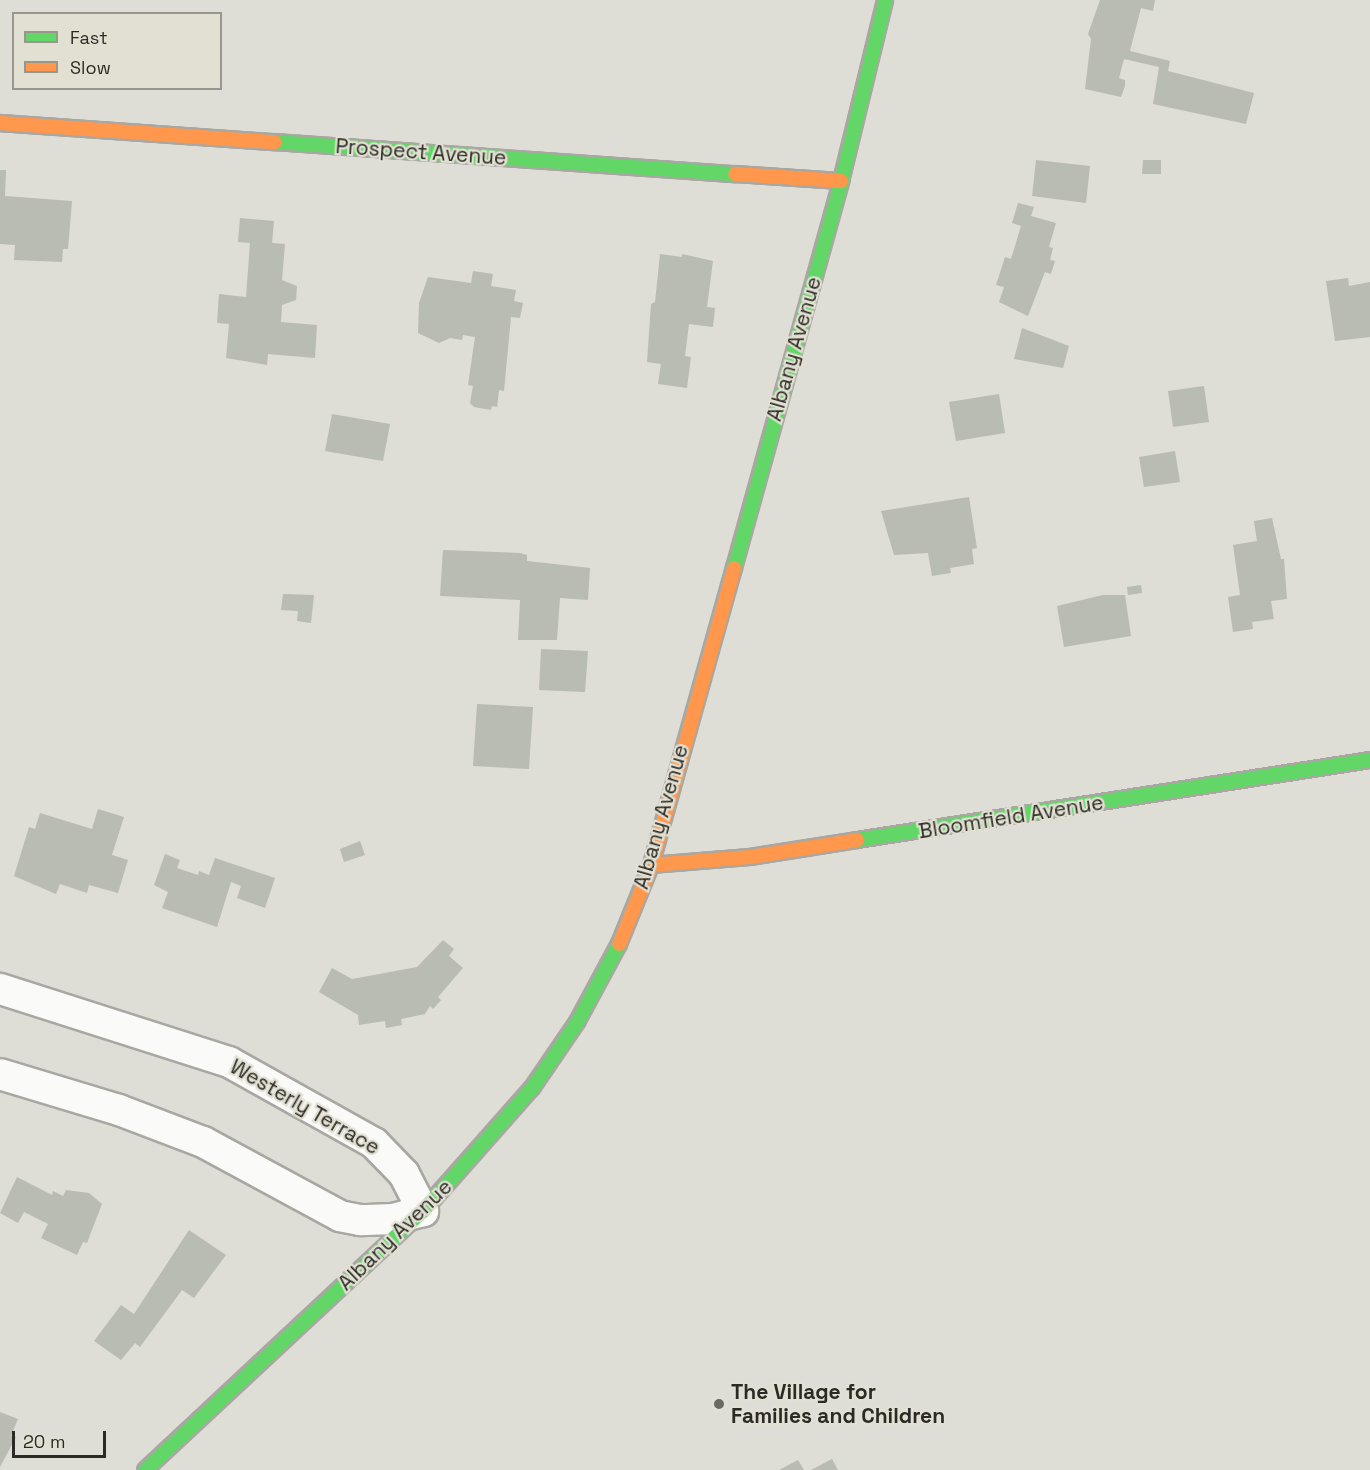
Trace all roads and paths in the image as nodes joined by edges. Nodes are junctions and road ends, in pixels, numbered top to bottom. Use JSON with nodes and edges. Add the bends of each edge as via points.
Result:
{"nodes":[{"id":1,"x":885,"y":0,"type":"edge"},
{"id":2,"x":0,"y":123,"type":"edge"},
{"id":3,"x":841,"y":181,"type":"junction"},
{"id":4,"x":1370,"y":760,"type":"edge"},
{"id":5,"x":651,"y":865,"type":"junction"},
{"id":6,"x":0,"y":988,"type":"edge"},
{"id":7,"x":0,"y":1074,"type":"edge"},
{"id":8,"x":423,"y":1211,"type":"junction"},
{"id":9,"x":146,"y":1470,"type":"edge"}],
"edges":[{"from":1,"to":3,"type":"main road","name":"Albany Avenue"},
{"from":2,"to":3,"type":"main road","name":"Prospect Avenue"},
{"from":3,"to":5,"type":"main road","name":"Albany Avenue"},
{"from":4,"to":5,"type":"main road","name":"Bloomfield Avenue","via":[[750,857]]},
{"from":5,"to":8,"type":"main road","name":"Albany Avenue","via":[[611,963],[577,1022],[532,1088]]},
{"from":6,"to":8,"type":"street","name":"Westerly Terrace","via":[[229,1062],[374,1143],[404,1174]]},
{"from":7,"to":8,"type":"street","via":[[119,1110],[203,1142],[340,1216],[393,1219]]},
{"from":8,"to":9,"type":"main road","name":"Albany Avenue"}]}
